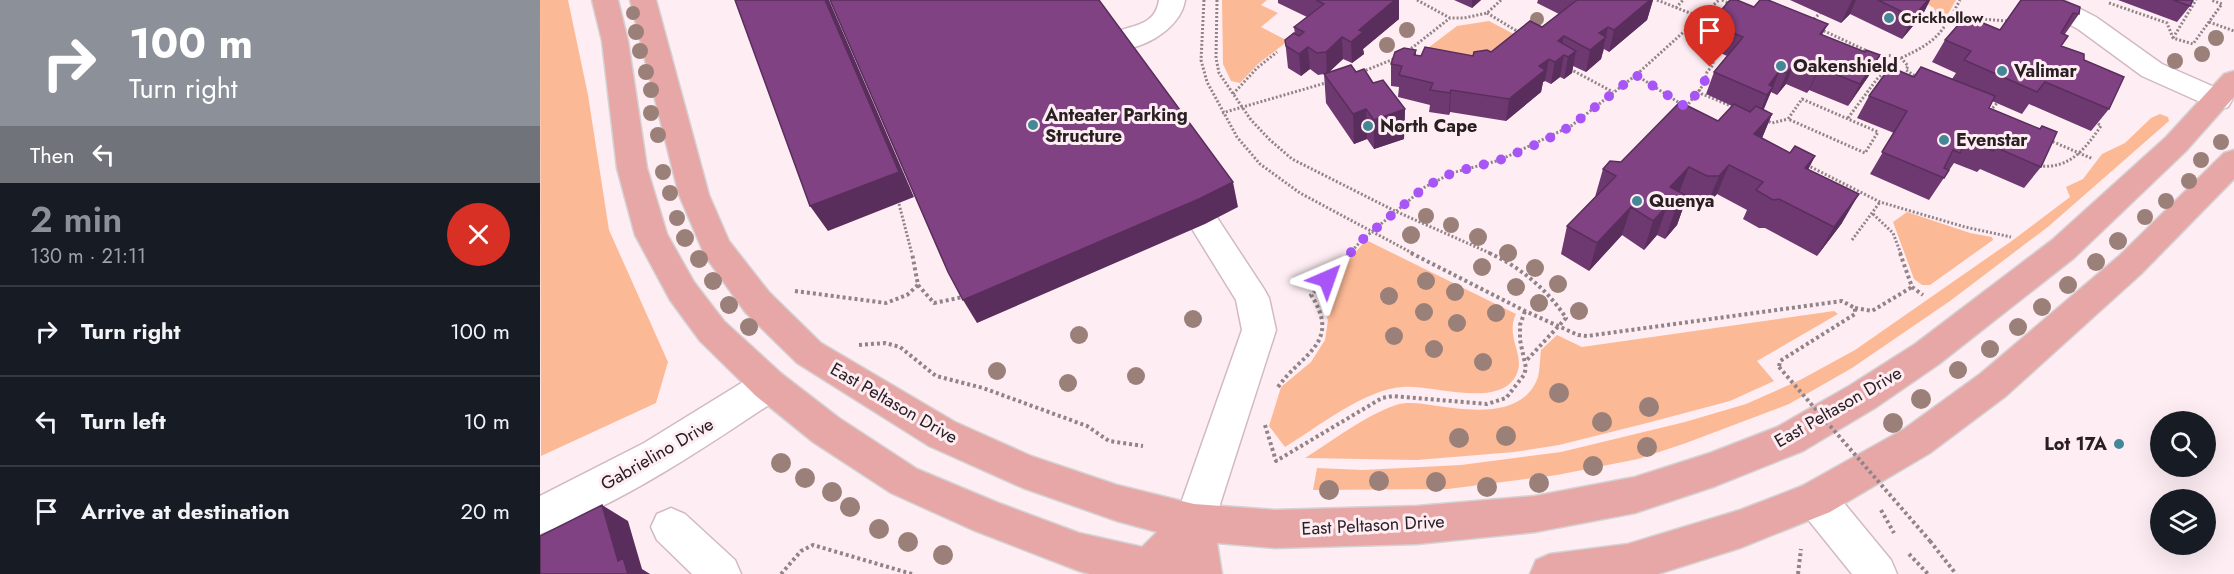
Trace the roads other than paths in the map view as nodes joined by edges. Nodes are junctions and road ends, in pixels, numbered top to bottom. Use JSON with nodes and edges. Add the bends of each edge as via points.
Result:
{"nodes":[{"id":1,"x":605,"y":0,"type":"edge"},
{"id":2,"x":644,"y":0,"type":"edge"},
{"id":3,"x":1172,"y":0,"type":"edge"},
{"id":4,"x":2043,"y":0,"type":"edge"},
{"id":5,"x":1118,"y":42,"type":"edge"},
{"id":6,"x":2226,"y":90,"type":"edge"},
{"id":7,"x":2234,"y":161,"type":"edge"},
{"id":8,"x":1205,"y":224,"type":"dead end"},
{"id":9,"x":769,"y":385,"type":"junction"},
{"id":10,"x":1816,"y":499,"type":"junction"},
{"id":11,"x":540,"y":516,"type":"edge"},
{"id":12,"x":1194,"y":523,"type":"junction"},
{"id":13,"x":671,"y":527,"type":"dead end"},
{"id":14,"x":1157,"y":572,"type":"edge"},
{"id":15,"x":721,"y":574,"type":"edge"},
{"id":16,"x":1202,"y":574,"type":"edge"},
{"id":17,"x":1550,"y":574,"type":"edge"},
{"id":18,"x":1877,"y":574,"type":"edge"}],
"edges":[{"from":1,"to":9,"type":"main road","via":[[615,40],[632,168],[651,235],[682,291],[712,332]]},
{"from":2,"to":12,"type":"main road","name":"East Peltason Drive","via":[[694,195],[716,247],[757,302],[809,353],[942,434],[1023,471]]},
{"from":3,"to":5,"type":"street","via":[[1172,9],[1162,22]]},
{"from":4,"to":6,"type":"street","via":[[2087,23],[2152,70]]},
{"from":6,"to":12,"type":"main road","name":"East Peltason Drive","via":[[2176,144],[2063,249],[1927,354],[1790,439],[1635,495],[1535,514],[1417,525],[1275,530]]},
{"from":7,"to":10,"type":"main road","via":[[2130,265],[1993,385],[1917,441]]},
{"from":8,"to":12,"type":"street","via":[[1252,298],[1260,330]]},
{"from":9,"to":11,"type":"street","name":"Gabrielino Drive","via":[[597,489]]},
{"from":9,"to":14,"type":"main road","via":[[826,430],[904,481],[1078,552]]},
{"from":10,"to":17,"type":"main road","via":[[1740,529],[1628,564]]},
{"from":10,"to":18,"type":"street"},
{"from":12,"to":14,"type":"main road"},
{"from":12,"to":16,"type":"main road"},
{"from":13,"to":15,"type":"street"}]}
